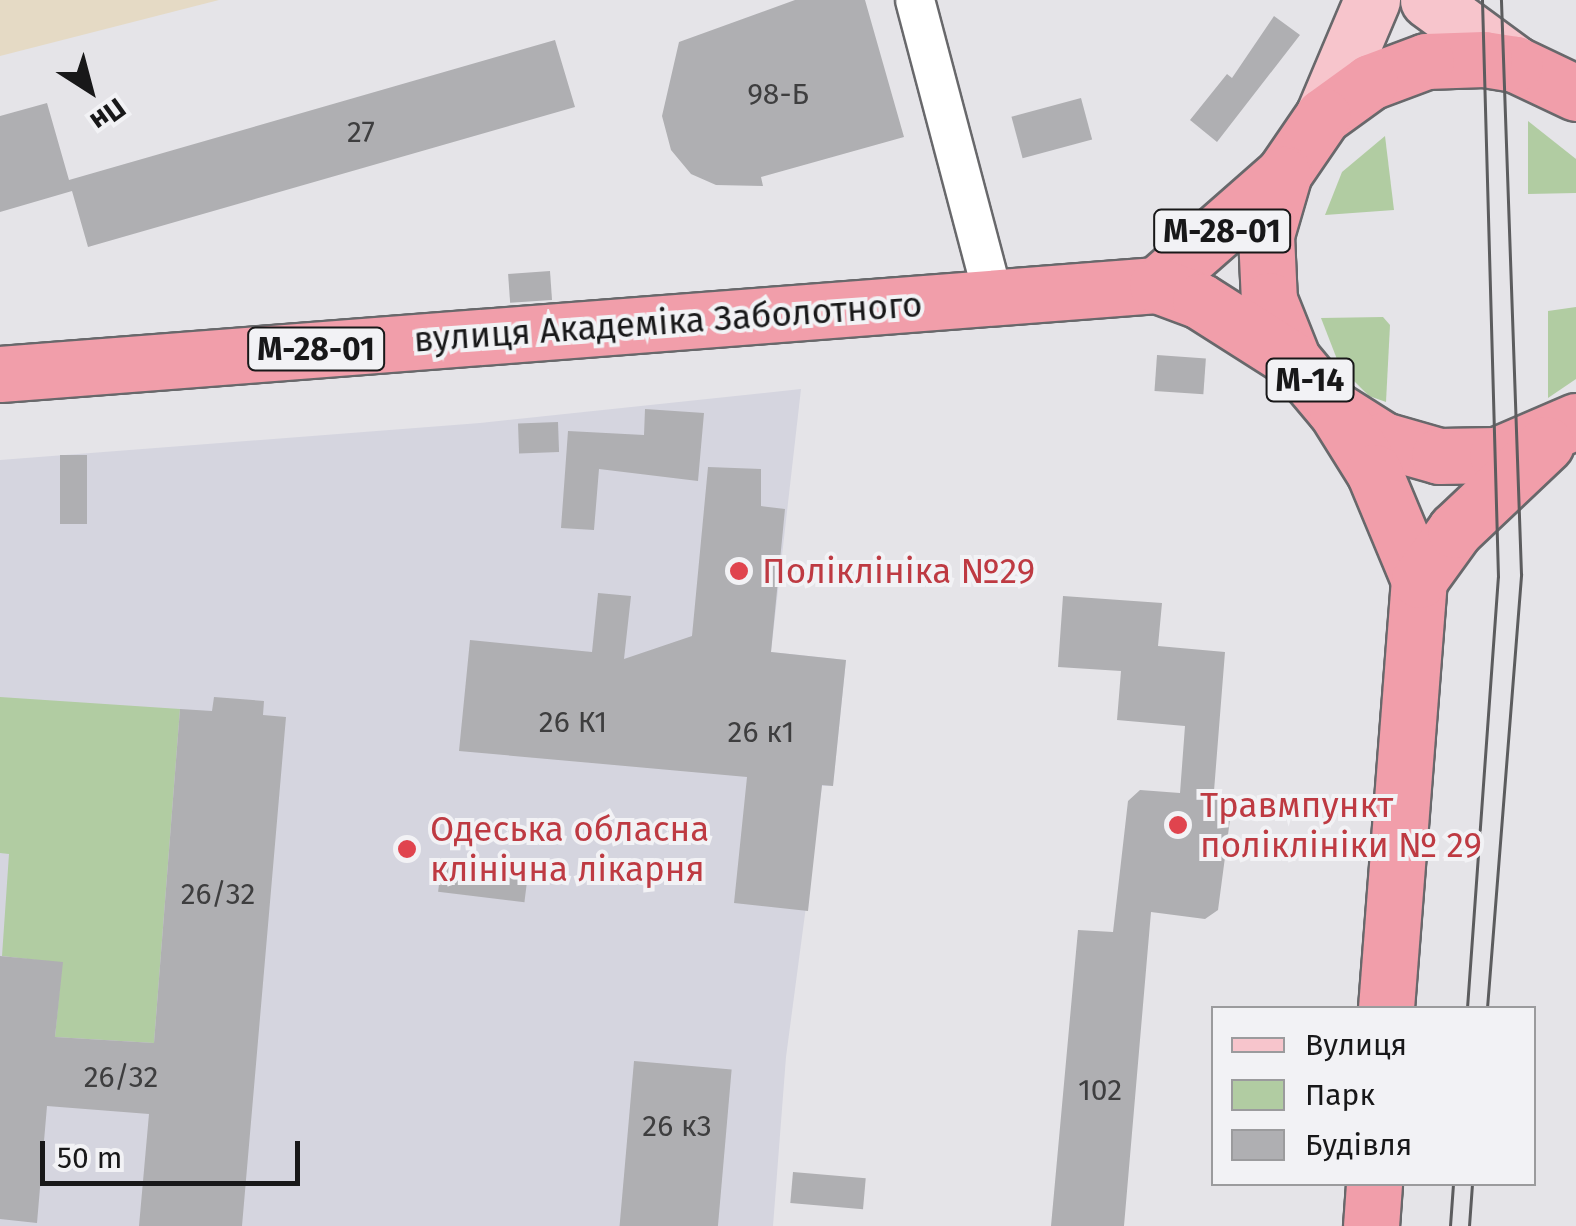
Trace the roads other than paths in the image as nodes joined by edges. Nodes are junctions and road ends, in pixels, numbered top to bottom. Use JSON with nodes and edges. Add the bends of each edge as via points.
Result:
{"nodes":[{"id":1,"x":916,"y":0,"type":"edge"},
{"id":2,"x":1372,"y":0,"type":"edge"},
{"id":3,"x":1428,"y":0,"type":"edge"},
{"id":4,"x":1515,"y":64,"type":"junction"},
{"id":5,"x":1576,"y":93,"type":"edge"},
{"id":6,"x":1323,"y":116,"type":"junction"},
{"id":7,"x":1284,"y":173,"type":"junction"},
{"id":8,"x":1157,"y":285,"type":"junction"},
{"id":9,"x":994,"y":298,"type":"junction"},
{"id":10,"x":1293,"y":360,"type":"junction"},
{"id":11,"x":0,"y":374,"type":"edge"},
{"id":12,"x":1334,"y":409,"type":"junction"},
{"id":13,"x":1573,"y":424,"type":"edge"},
{"id":14,"x":1419,"y":580,"type":"junction"},
{"id":15,"x":1386,"y":1006,"type":"edge"},
{"id":16,"x":1374,"y":1186,"type":"edge"},
{"id":17,"x":1371,"y":1226,"type":"edge"}],
"edges":[{"from":1,"to":9,"type":"street"},
{"from":2,"to":6,"type":"main road","number":"М-14"},
{"from":3,"to":4,"type":"main road","number":"М-14"},
{"from":4,"to":5,"type":"highway","number":"М-14"},
{"from":4,"to":6,"type":"highway","number":"М-14","via":[[1426,62],[1370,82]]},
{"from":6,"to":7,"type":"highway","number":"М-14"},
{"from":7,"to":8,"type":"highway","number":"М-28-01"},
{"from":7,"to":10,"type":"highway","number":"М-14","via":[[1266,235],[1269,300]]},
{"from":8,"to":9,"type":"highway","name":"вулиця Академіка Заболотного","number":"М-28-01"},
{"from":8,"to":10,"type":"highway","name":"вулиця Академіка Заболотного","number":"М-28-01","via":[[1200,301]]},
{"from":9,"to":11,"type":"highway","name":"вулиця Академіка Заболотного","number":"М-28-01"},
{"from":10,"to":12,"type":"highway","number":"М-14"},
{"from":12,"to":13,"type":"highway","number":"М-14","via":[[1383,440],[1439,456],[1497,454]]},
{"from":12,"to":14,"type":"highway","number":"М-14","via":[[1374,472]]},
{"from":13,"to":14,"type":"highway","number":"М-14","via":[[1497,484]]},
{"from":14,"to":15,"type":"highway","number":"М-14"},
{"from":16,"to":17,"type":"highway"}]}
